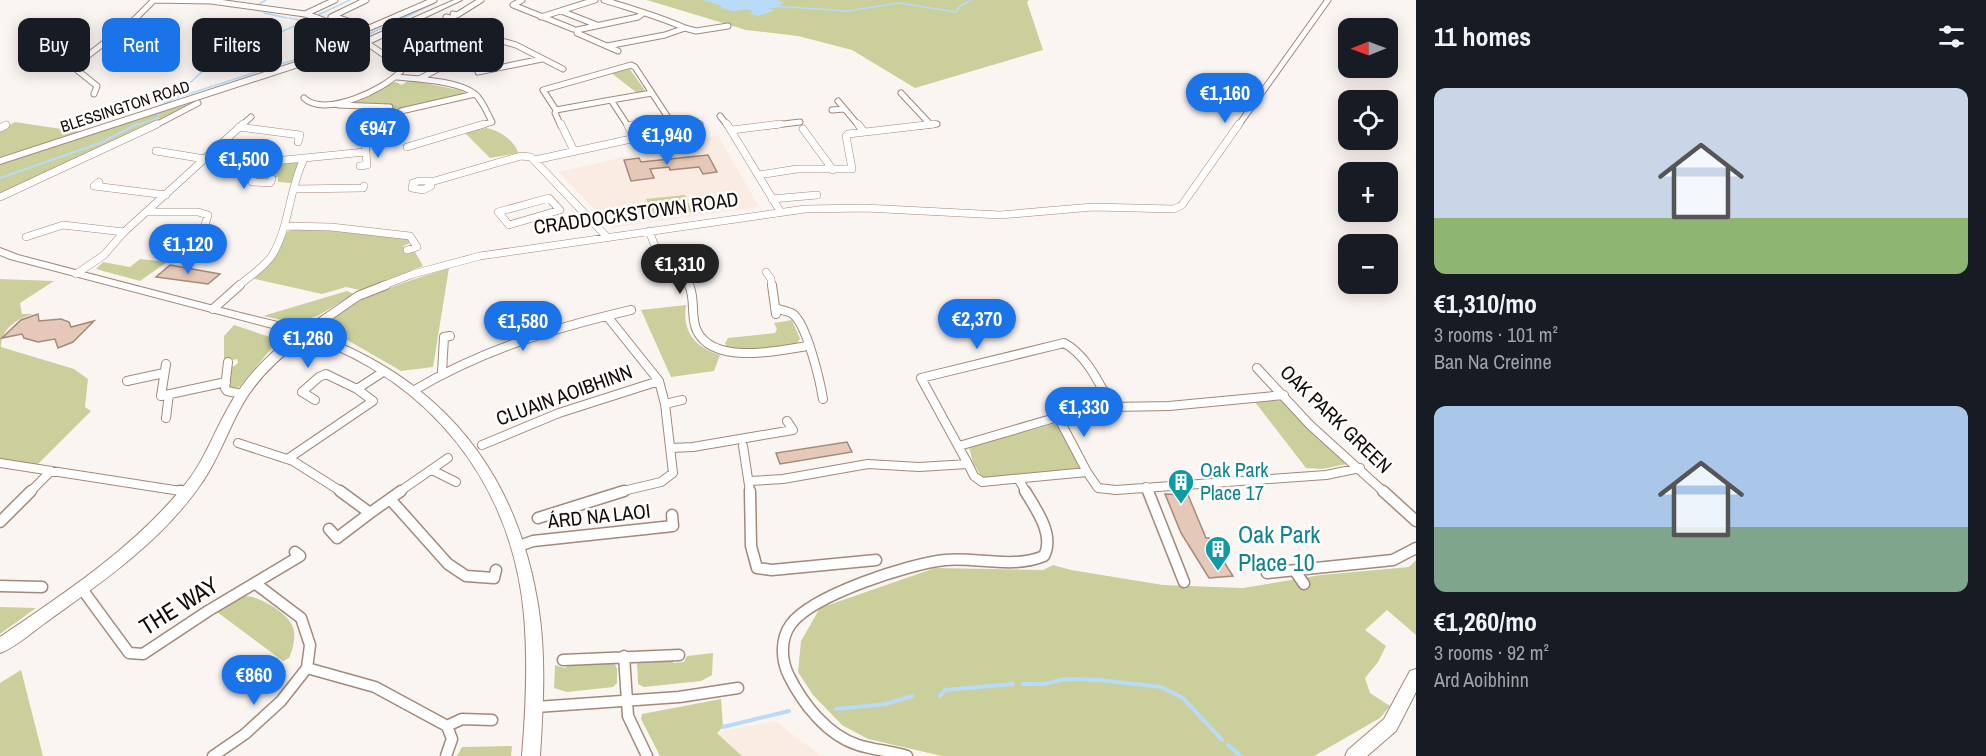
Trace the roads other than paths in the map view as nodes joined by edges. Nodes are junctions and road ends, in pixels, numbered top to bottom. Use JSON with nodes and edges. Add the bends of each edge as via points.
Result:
{"nodes":[{"id":1,"x":154,"y":0,"type":"edge"},
{"id":2,"x":335,"y":0,"type":"edge"},
{"id":3,"x":366,"y":0,"type":"edge"},
{"id":4,"x":434,"y":0,"type":"edge"},
{"id":5,"x":459,"y":0,"type":"edge"},
{"id":6,"x":481,"y":0,"type":"edge"},
{"id":7,"x":522,"y":0,"type":"edge"},
{"id":8,"x":596,"y":0,"type":"edge"},
{"id":9,"x":604,"y":0,"type":"edge"},
{"id":10,"x":1328,"y":0,"type":"edge"},
{"id":11,"x":561,"y":11,"type":"junction"},
{"id":12,"x":305,"y":14,"type":"junction"},
{"id":13,"x":453,"y":14,"type":"dead end"},
{"id":14,"x":642,"y":14,"type":"junction"},
{"id":15,"x":333,"y":16,"type":"junction"},
{"id":16,"x":446,"y":17,"type":"dead end"},
{"id":17,"x":541,"y":17,"type":"junction"},
{"id":18,"x":319,"y":18,"type":"edge"},
{"id":19,"x":329,"y":18,"type":"edge"},
{"id":20,"x":597,"y":25,"type":"junction"},
{"id":21,"x":728,"y":26,"type":"dead end"},
{"id":22,"x":573,"y":28,"type":"dead end"},
{"id":23,"x":685,"y":28,"type":"junction"},
{"id":24,"x":370,"y":40,"type":"edge"},
{"id":25,"x":370,"y":45,"type":"edge"},
{"id":26,"x":607,"y":46,"type":"junction"},
{"id":27,"x":618,"y":51,"type":"dead end"},
{"id":28,"x":381,"y":53,"type":"junction"},
{"id":29,"x":542,"y":59,"type":"junction"},
{"id":30,"x":626,"y":59,"type":"dead end"},
{"id":31,"x":294,"y":65,"type":"edge"},
{"id":32,"x":504,"y":65,"type":"edge"},
{"id":33,"x":631,"y":65,"type":"junction"},
{"id":34,"x":563,"y":69,"type":"dead end"},
{"id":35,"x":398,"y":77,"type":"junction"},
{"id":36,"x":418,"y":79,"type":"junction"},
{"id":37,"x":652,"y":93,"type":"junction"},
{"id":38,"x":901,"y":93,"type":"dead end"},
{"id":39,"x":94,"y":94,"type":"dead end"},
{"id":40,"x":475,"y":94,"type":"junction"},
{"id":41,"x":304,"y":98,"type":"dead end"},
{"id":42,"x":914,"y":98,"type":"dead end"},
{"id":43,"x":906,"y":99,"type":"junction"},
{"id":44,"x":611,"y":100,"type":"junction"},
{"id":45,"x":838,"y":101,"type":"dead end"},
{"id":46,"x":198,"y":104,"type":"dead end"},
{"id":47,"x":332,"y":105,"type":"junction"},
{"id":48,"x":390,"y":107,"type":"dead end"},
{"id":49,"x":844,"y":109,"type":"junction"},
{"id":50,"x":556,"y":110,"type":"junction"},
{"id":51,"x":832,"y":110,"type":"dead end"},
{"id":52,"x":401,"y":111,"type":"dead end"},
{"id":53,"x":720,"y":116,"type":"dead end"},
{"id":54,"x":251,"y":117,"type":"dead end"},
{"id":55,"x":669,"y":119,"type":"junction"},
{"id":56,"x":800,"y":122,"type":"dead end"},
{"id":57,"x":700,"y":124,"type":"dead end"},
{"id":58,"x":628,"y":126,"type":"junction"},
{"id":59,"x":239,"y":127,"type":"junction"},
{"id":60,"x":364,"y":128,"type":"dead end"},
{"id":61,"x":678,"y":129,"type":"junction"},
{"id":62,"x":803,"y":129,"type":"dead end"},
{"id":63,"x":732,"y":130,"type":"junction"},
{"id":64,"x":864,"y":132,"type":"junction"},
{"id":65,"x":634,"y":137,"type":"junction"},
{"id":66,"x":298,"y":142,"type":"dead end"},
{"id":67,"x":824,"y":143,"type":"dead end"},
{"id":68,"x":814,"y":144,"type":"junction"},
{"id":69,"x":407,"y":147,"type":"dead end"},
{"id":70,"x":574,"y":151,"type":"junction"},
{"id":71,"x":156,"y":152,"type":"dead end"},
{"id":72,"x":365,"y":152,"type":"junction"},
{"id":73,"x":205,"y":159,"type":"junction"},
{"id":74,"x":304,"y":159,"type":"junction"},
{"id":75,"x":536,"y":160,"type":"junction"},
{"id":76,"x":0,"y":161,"type":"edge"},
{"id":77,"x":253,"y":163,"type":"dead end"},
{"id":78,"x":266,"y":163,"type":"junction"},
{"id":79,"x":360,"y":166,"type":"dead end"},
{"id":80,"x":833,"y":170,"type":"junction"},
{"id":81,"x":759,"y":175,"type":"junction"},
{"id":82,"x":272,"y":179,"type":"dead end"},
{"id":83,"x":431,"y":182,"type":"dead end"},
{"id":84,"x":99,"y":183,"type":"dead end"},
{"id":85,"x":364,"y":186,"type":"dead end"},
{"id":86,"x":295,"y":189,"type":"junction"},
{"id":87,"x":166,"y":195,"type":"junction"},
{"id":88,"x":817,"y":195,"type":"dead end"},
{"id":89,"x":0,"y":197,"type":"edge"},
{"id":90,"x":572,"y":199,"type":"junction"},
{"id":91,"x":772,"y":199,"type":"junction"},
{"id":92,"x":554,"y":204,"type":"junction"},
{"id":93,"x":780,"y":211,"type":"junction"},
{"id":94,"x":148,"y":212,"type":"junction"},
{"id":95,"x":285,"y":226,"type":"junction"},
{"id":96,"x":649,"y":231,"type":"junction"},
{"id":97,"x":124,"y":232,"type":"junction"},
{"id":98,"x":606,"y":236,"type":"junction"},
{"id":99,"x":26,"y":237,"type":"dead end"},
{"id":100,"x":407,"y":250,"type":"dead end"},
{"id":101,"x":0,"y":251,"type":"edge"},
{"id":102,"x":183,"y":256,"type":"dead end"},
{"id":103,"x":766,"y":272,"type":"dead end"},
{"id":104,"x":76,"y":274,"type":"junction"},
{"id":105,"x":213,"y":309,"type":"junction"},
{"id":106,"x":631,"y":310,"type":"dead end"},
{"id":107,"x":607,"y":316,"type":"junction"},
{"id":108,"x":303,"y":334,"type":"junction"},
{"id":109,"x":447,"y":337,"type":"dead end"},
{"id":110,"x":807,"y":346,"type":"junction"},
{"id":111,"x":228,"y":362,"type":"dead end"},
{"id":112,"x":1257,"y":368,"type":"dead end"},
{"id":113,"x":383,"y":372,"type":"junction"},
{"id":114,"x":442,"y":372,"type":"junction"},
{"id":115,"x":128,"y":381,"type":"dead end"},
{"id":116,"x":659,"y":381,"type":"junction"},
{"id":117,"x":226,"y":382,"type":"junction"},
{"id":118,"x":357,"y":388,"type":"junction"},
{"id":119,"x":413,"y":391,"type":"junction"},
{"id":120,"x":169,"y":394,"type":"junction"},
{"id":121,"x":242,"y":394,"type":"junction"},
{"id":122,"x":1284,"y":395,"type":"junction"},
{"id":123,"x":823,"y":399,"type":"dead end"},
{"id":124,"x":315,"y":400,"type":"dead end"},
{"id":125,"x":682,"y":400,"type":"dead end"},
{"id":126,"x":665,"y":404,"type":"junction"},
{"id":127,"x":1112,"y":407,"type":"junction"},
{"id":128,"x":1058,"y":417,"type":"junction"},
{"id":129,"x":166,"y":418,"type":"dead end"},
{"id":130,"x":787,"y":421,"type":"dead end"},
{"id":131,"x":238,"y":443,"type":"dead end"},
{"id":132,"x":482,"y":445,"type":"dead end"},
{"id":133,"x":743,"y":446,"type":"dead end"},
{"id":134,"x":959,"y":446,"type":"junction"},
{"id":135,"x":671,"y":448,"type":"junction"},
{"id":136,"x":289,"y":458,"type":"junction"},
{"id":137,"x":448,"y":458,"type":"dead end"},
{"id":138,"x":0,"y":463,"type":"edge"},
{"id":139,"x":968,"y":464,"type":"junction"},
{"id":140,"x":1360,"y":468,"type":"junction"},
{"id":141,"x":432,"y":470,"type":"junction"},
{"id":142,"x":51,"y":471,"type":"junction"},
{"id":143,"x":1087,"y":472,"type":"junction"},
{"id":144,"x":1019,"y":480,"type":"junction"},
{"id":145,"x":750,"y":481,"type":"junction"},
{"id":146,"x":456,"y":482,"type":"dead end"},
{"id":147,"x":1146,"y":487,"type":"junction"},
{"id":148,"x":187,"y":492,"type":"junction"},
{"id":149,"x":390,"y":499,"type":"junction"},
{"id":150,"x":370,"y":513,"type":"junction"},
{"id":151,"x":672,"y":515,"type":"dead end"},
{"id":152,"x":538,"y":518,"type":"dead end"},
{"id":153,"x":1416,"y":521,"type":"edge"},
{"id":154,"x":0,"y":522,"type":"edge"},
{"id":155,"x":329,"y":529,"type":"dead end"},
{"id":156,"x":519,"y":546,"type":"junction"},
{"id":157,"x":1416,"y":548,"type":"edge"},
{"id":158,"x":295,"y":552,"type":"dead end"},
{"id":159,"x":876,"y":560,"type":"dead end"},
{"id":160,"x":496,"y":570,"type":"dead end"},
{"id":161,"x":1295,"y":571,"type":"junction"},
{"id":162,"x":1267,"y":573,"type":"dead end"},
{"id":163,"x":1184,"y":582,"type":"dead end"},
{"id":164,"x":256,"y":584,"type":"junction"},
{"id":165,"x":1304,"y":584,"type":"dead end"},
{"id":166,"x":0,"y":586,"type":"edge"},
{"id":167,"x":42,"y":586,"type":"dead end"},
{"id":168,"x":82,"y":589,"type":"junction"},
{"id":169,"x":0,"y":646,"type":"edge"},
{"id":170,"x":680,"y":654,"type":"dead end"},
{"id":171,"x":624,"y":656,"type":"junction"},
{"id":172,"x":563,"y":660,"type":"dead end"},
{"id":173,"x":307,"y":668,"type":"junction"},
{"id":174,"x":1416,"y":676,"type":"edge"},
{"id":175,"x":738,"y":688,"type":"dead end"},
{"id":176,"x":627,"y":699,"type":"junction"},
{"id":177,"x":536,"y":707,"type":"junction"},
{"id":178,"x":492,"y":720,"type":"dead end"},
{"id":179,"x":447,"y":726,"type":"junction"},
{"id":180,"x":213,"y":756,"type":"edge"},
{"id":181,"x":446,"y":756,"type":"edge"},
{"id":182,"x":531,"y":756,"type":"edge"},
{"id":183,"x":646,"y":756,"type":"edge"},
{"id":184,"x":907,"y":756,"type":"edge"},
{"id":185,"x":1354,"y":756,"type":"edge"}],
"edges":[{"from":1,"to":12,"type":"street","via":[[212,1]]},
{"from":1,"to":39,"type":"street","via":[[77,64],[77,70],[97,86]]},
{"from":2,"to":12,"type":"street"},
{"from":3,"to":15,"type":"street"},
{"from":4,"to":15,"type":"street","via":[[369,28]]},
{"from":5,"to":24,"type":"main road","name":"BLESSINGTON ROAD"},
{"from":6,"to":13,"type":"street"},
{"from":7,"to":17,"type":"street","via":[[513,5]]},
{"from":8,"to":11,"type":"street"},
{"from":9,"to":14,"type":"street"},
{"from":10,"to":93,"type":"street","name":"CRADDOCKSTOWN ROAD","via":[[1182,205],[1174,209],[1093,207],[1000,215],[865,207]]},
{"from":11,"to":17,"type":"street"},
{"from":11,"to":20,"type":"street"},
{"from":12,"to":18,"type":"street"},
{"from":14,"to":20,"type":"street"},
{"from":14,"to":23,"type":"street","via":[[657,15]]},
{"from":15,"to":19,"type":"street"},
{"from":16,"to":28,"type":"street","via":[[453,18]]},
{"from":17,"to":22,"type":"street"},
{"from":20,"to":26,"type":"street","via":[[576,32]]},
{"from":21,"to":23,"type":"street","via":[[696,31]]},
{"from":23,"to":26,"type":"street"},
{"from":25,"to":28,"type":"street"},
{"from":26,"to":27,"type":"street"},
{"from":28,"to":35,"type":"street","via":[[399,65]]},
{"from":29,"to":32,"type":"street"},
{"from":29,"to":34,"type":"street"},
{"from":29,"to":36,"type":"street","via":[[495,39]]},
{"from":30,"to":33,"type":"street"},
{"from":31,"to":76,"type":"main road","name":"BLESSINGTON ROAD"},
{"from":33,"to":37,"type":"street"},
{"from":33,"to":50,"type":"street","via":[[544,89]]},
{"from":35,"to":36,"type":"street"},
{"from":35,"to":47,"type":"street"},
{"from":36,"to":40,"type":"street"},
{"from":37,"to":44,"type":"street"},
{"from":37,"to":55,"type":"street"},
{"from":38,"to":43,"type":"street"},
{"from":40,"to":52,"type":"street"},
{"from":40,"to":69,"type":"street","via":[[491,123]]},
{"from":41,"to":47,"type":"street"},
{"from":42,"to":43,"type":"street"},
{"from":43,"to":64,"type":"street","via":[[934,124]]},
{"from":44,"to":50,"type":"street"},
{"from":44,"to":58,"type":"street"},
{"from":45,"to":49,"type":"street"},
{"from":46,"to":89,"type":"street"},
{"from":47,"to":48,"type":"street"},
{"from":49,"to":51,"type":"street"},
{"from":49,"to":64,"type":"street"},
{"from":50,"to":70,"type":"street"},
{"from":53,"to":63,"type":"street"},
{"from":54,"to":59,"type":"street"},
{"from":55,"to":58,"type":"street"},
{"from":55,"to":61,"type":"street"},
{"from":56,"to":63,"type":"street"},
{"from":57,"to":61,"type":"street"},
{"from":58,"to":65,"type":"street"},
{"from":59,"to":66,"type":"street","via":[[300,135]]},
{"from":59,"to":73,"type":"street"},
{"from":60,"to":72,"type":"street"},
{"from":61,"to":65,"type":"street"},
{"from":62,"to":68,"type":"street"},
{"from":63,"to":81,"type":"street"},
{"from":64,"to":80,"type":"street","via":[[846,136],[853,168]]},
{"from":65,"to":70,"type":"street"},
{"from":67,"to":68,"type":"street"},
{"from":68,"to":80,"type":"street"},
{"from":70,"to":75,"type":"street"},
{"from":71,"to":73,"type":"street"},
{"from":72,"to":74,"type":"street"},
{"from":72,"to":79,"type":"street","via":[[367,165]]},
{"from":73,"to":87,"type":"street"},
{"from":74,"to":78,"type":"street"},
{"from":74,"to":86,"type":"street"},
{"from":75,"to":83,"type":"street","via":[[525,156]]},
{"from":75,"to":90,"type":"street"},
{"from":77,"to":78,"type":"street"},
{"from":78,"to":82,"type":"street","via":[[252,182],[270,183]]},
{"from":80,"to":81,"type":"street","via":[[797,169]]},
{"from":81,"to":91,"type":"street"},
{"from":84,"to":87,"type":"street","via":[[94,186]]},
{"from":85,"to":86,"type":"street"},
{"from":86,"to":95,"type":"street"},
{"from":87,"to":94,"type":"street"},
{"from":88,"to":91,"type":"street"},
{"from":90,"to":92,"type":"street"},
{"from":90,"to":98,"type":"street"},
{"from":91,"to":93,"type":"street"},
{"from":92,"to":92,"type":"street","via":[[560,210],[509,225],[498,212],[549,198]]},
{"from":93,"to":96,"type":"street","name":"CRADDOCKSTOWN ROAD"},
{"from":94,"to":97,"type":"street"},
{"from":94,"to":102,"type":"street","via":[[208,215],[202,235]]},
{"from":95,"to":100,"type":"street","via":[[410,236],[417,247]]},
{"from":95,"to":105,"type":"street","via":[[272,256]]},
{"from":96,"to":98,"type":"street","name":"CRADDOCKSTOWN ROAD"},
{"from":96,"to":110,"type":"street","via":[[660,260],[691,287],[694,323],[706,343],[743,353]]},
{"from":97,"to":99,"type":"street","via":[[63,225]]},
{"from":97,"to":104,"type":"street","via":[[104,255]]},
{"from":98,"to":108,"type":"street","name":"CRADDOCKSTOWN ROAD","via":[[480,256],[413,274],[358,296]]},
{"from":101,"to":104,"type":"main road"},
{"from":103,"to":110,"type":"street","via":[[771,279],[775,311],[793,314]]},
{"from":104,"to":105,"type":"main road"},
{"from":105,"to":108,"type":"main road"},
{"from":106,"to":107,"type":"street"},
{"from":107,"to":114,"type":"street","via":[[493,348]]},
{"from":107,"to":116,"type":"street","name":"CLUAIN AOIBHINN"},
{"from":108,"to":113,"type":"main road"},
{"from":108,"to":121,"type":"main road","name":"CRADDOCKSTOWN ROAD","via":[[262,370]]},
{"from":109,"to":114,"type":"street"},
{"from":110,"to":123,"type":"street","via":[[818,370]]},
{"from":111,"to":117,"type":"street"},
{"from":112,"to":122,"type":"street","name":"OAK PARK GREEN"},
{"from":113,"to":118,"type":"street"},
{"from":113,"to":119,"type":"main road"},
{"from":114,"to":119,"type":"street"},
{"from":115,"to":120,"type":"street","via":[[165,368],[161,396]]},
{"from":116,"to":126,"type":"street","name":"CLUAIN AOIBHINN"},
{"from":116,"to":132,"type":"street","name":"CLUAIN AOIBHINN","via":[[559,413]]},
{"from":117,"to":120,"type":"street"},
{"from":117,"to":121,"type":"street","via":[[227,391]]},
{"from":118,"to":124,"type":"street","via":[[326,374],[302,393]]},
{"from":118,"to":136,"type":"street","via":[[373,401]]},
{"from":119,"to":156,"type":"main road","via":[[470,446],[498,495]]},
{"from":120,"to":129,"type":"street"},
{"from":121,"to":148,"type":"main road","name":"CRADDOCKSTOWN ROAD","via":[[204,471]]},
{"from":122,"to":127,"type":"street"},
{"from":122,"to":140,"type":"street","name":"OAK PARK GREEN","via":[[1310,425]]},
{"from":125,"to":126,"type":"street"},
{"from":126,"to":135,"type":"street","name":"CLUAIN AOIBHINN"},
{"from":127,"to":128,"type":"street"},
{"from":127,"to":134,"type":"street","via":[[1083,361],[1064,343],[921,378]]},
{"from":128,"to":134,"type":"street"},
{"from":128,"to":143,"type":"street"},
{"from":130,"to":135,"type":"street","via":[[793,430]]},
{"from":131,"to":136,"type":"street"},
{"from":133,"to":145,"type":"street"},
{"from":134,"to":139,"type":"street"},
{"from":135,"to":152,"type":"street","name":"CLUAIN AOIBHINN","via":[[673,473],[668,479]]},
{"from":136,"to":150,"type":"street","via":[[311,468]]},
{"from":137,"to":141,"type":"street"},
{"from":138,"to":142,"type":"street"},
{"from":139,"to":144,"type":"street","via":[[982,482]]},
{"from":139,"to":145,"type":"street","via":[[868,464]]},
{"from":140,"to":147,"type":"street","via":[[1326,475]]},
{"from":140,"to":153,"type":"street","name":"OAK PARK GREEN"},
{"from":141,"to":146,"type":"street"},
{"from":141,"to":149,"type":"street"},
{"from":142,"to":148,"type":"street"},
{"from":142,"to":154,"type":"street"},
{"from":143,"to":144,"type":"street"},
{"from":143,"to":147,"type":"street","via":[[1098,488],[1129,491]]},
{"from":144,"to":184,"type":"street","via":[[1046,531],[1049,547],[1044,556],[1030,562],[958,559],[901,568],[805,610],[789,626],[783,643],[784,667],[790,682],[815,714],[846,740]]},
{"from":145,"to":159,"type":"street","via":[[751,546],[757,568],[772,570]]},
{"from":147,"to":163,"type":"street"},
{"from":148,"to":168,"type":"main road","name":"CRADDOCKSTOWN ROAD","via":[[158,523]]},
{"from":149,"to":150,"type":"street"},
{"from":149,"to":160,"type":"street","via":[[448,564],[466,576],[494,578]]},
{"from":150,"to":155,"type":"street","via":[[337,538]]},
{"from":151,"to":156,"type":"street","name":"ÁRD NA LAOI","via":[[673,526],[533,541]]},
{"from":156,"to":177,"type":"main road","via":[[533,620]]},
{"from":157,"to":161,"type":"street","via":[[1393,561]]},
{"from":158,"to":164,"type":"street","name":"THE WAY","via":[[300,556]]},
{"from":161,"to":162,"type":"street"},
{"from":161,"to":165,"type":"street"},
{"from":164,"to":168,"type":"street","name":"THE WAY","via":[[152,648],[134,655]]},
{"from":164,"to":173,"type":"street","via":[[301,618],[309,645]]},
{"from":166,"to":167,"type":"street"},
{"from":168,"to":169,"type":"main road","name":"CRADDOCKSTOWN ROAD"},
{"from":170,"to":171,"type":"street"},
{"from":171,"to":172,"type":"street"},
{"from":171,"to":176,"type":"street"},
{"from":173,"to":179,"type":"street","via":[[375,687]]},
{"from":173,"to":180,"type":"street","via":[[281,701],[245,734]]},
{"from":174,"to":185,"type":"main road","via":[[1390,725]]},
{"from":175,"to":176,"type":"street","via":[[679,697]]},
{"from":176,"to":177,"type":"street"},
{"from":176,"to":183,"type":"street","via":[[628,716]]},
{"from":177,"to":182,"type":"main road"},
{"from":178,"to":179,"type":"street","via":[[462,719]]},
{"from":179,"to":181,"type":"street","via":[[452,739]]}]}
